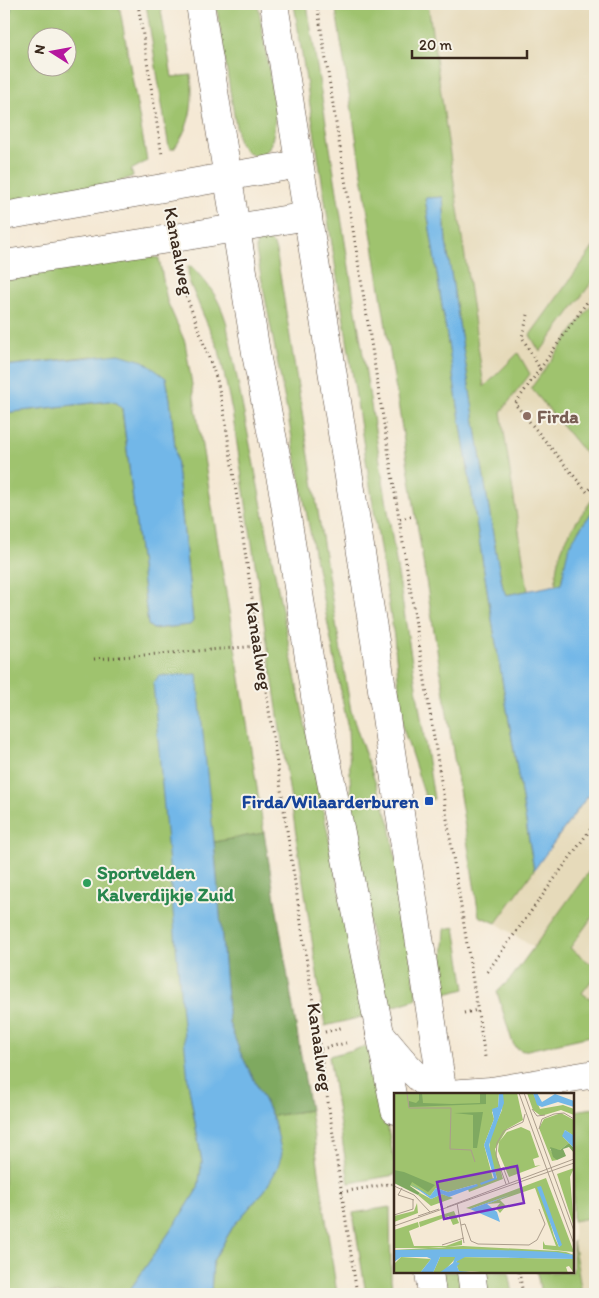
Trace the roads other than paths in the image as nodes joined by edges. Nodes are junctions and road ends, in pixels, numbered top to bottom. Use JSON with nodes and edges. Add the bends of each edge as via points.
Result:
{"nodes":[{"id":1,"x":200,"y":4,"type":"edge"},
{"id":2,"x":274,"y":4,"type":"edge"},
{"id":3,"x":299,"y":164,"type":"junction"},
{"id":4,"x":227,"y":177,"type":"junction"},
{"id":5,"x":4,"y":216,"type":"edge"},
{"id":6,"x":308,"y":216,"type":"junction"},
{"id":7,"x":235,"y":228,"type":"junction"},
{"id":8,"x":4,"y":264,"type":"edge"},
{"id":9,"x":380,"y":1034,"type":"junction"},
{"id":10,"x":595,"y":1074,"type":"edge"},
{"id":11,"x":441,"y":1093,"type":"edge"},
{"id":12,"x":443,"y":1093,"type":"edge"},
{"id":13,"x":462,"y":1093,"type":"edge"},
{"id":14,"x":394,"y":1105,"type":"edge"},
{"id":15,"x":429,"y":1273,"type":"edge"},
{"id":16,"x":471,"y":1273,"type":"edge"},
{"id":17,"x":432,"y":1294,"type":"edge"},
{"id":18,"x":474,"y":1294,"type":"edge"}],
"edges":[{"from":1,"to":4,"type":"main road"},
{"from":2,"to":3,"type":"main road"},
{"from":3,"to":4,"type":"main road"},
{"from":3,"to":6,"type":"main road"},
{"from":4,"to":5,"type":"main road"},
{"from":4,"to":7,"type":"main road"},
{"from":6,"to":7,"type":"main road"},
{"from":6,"to":12,"type":"main road"},
{"from":7,"to":8,"type":"main road"},
{"from":7,"to":9,"type":"main road","via":[[283,491],[318,715]]},
{"from":9,"to":11,"type":"main road","via":[[414,1074]]},
{"from":9,"to":14,"type":"main road"},
{"from":10,"to":13,"type":"main road"},
{"from":15,"to":17,"type":"main road"},
{"from":16,"to":18,"type":"main road"}]}
